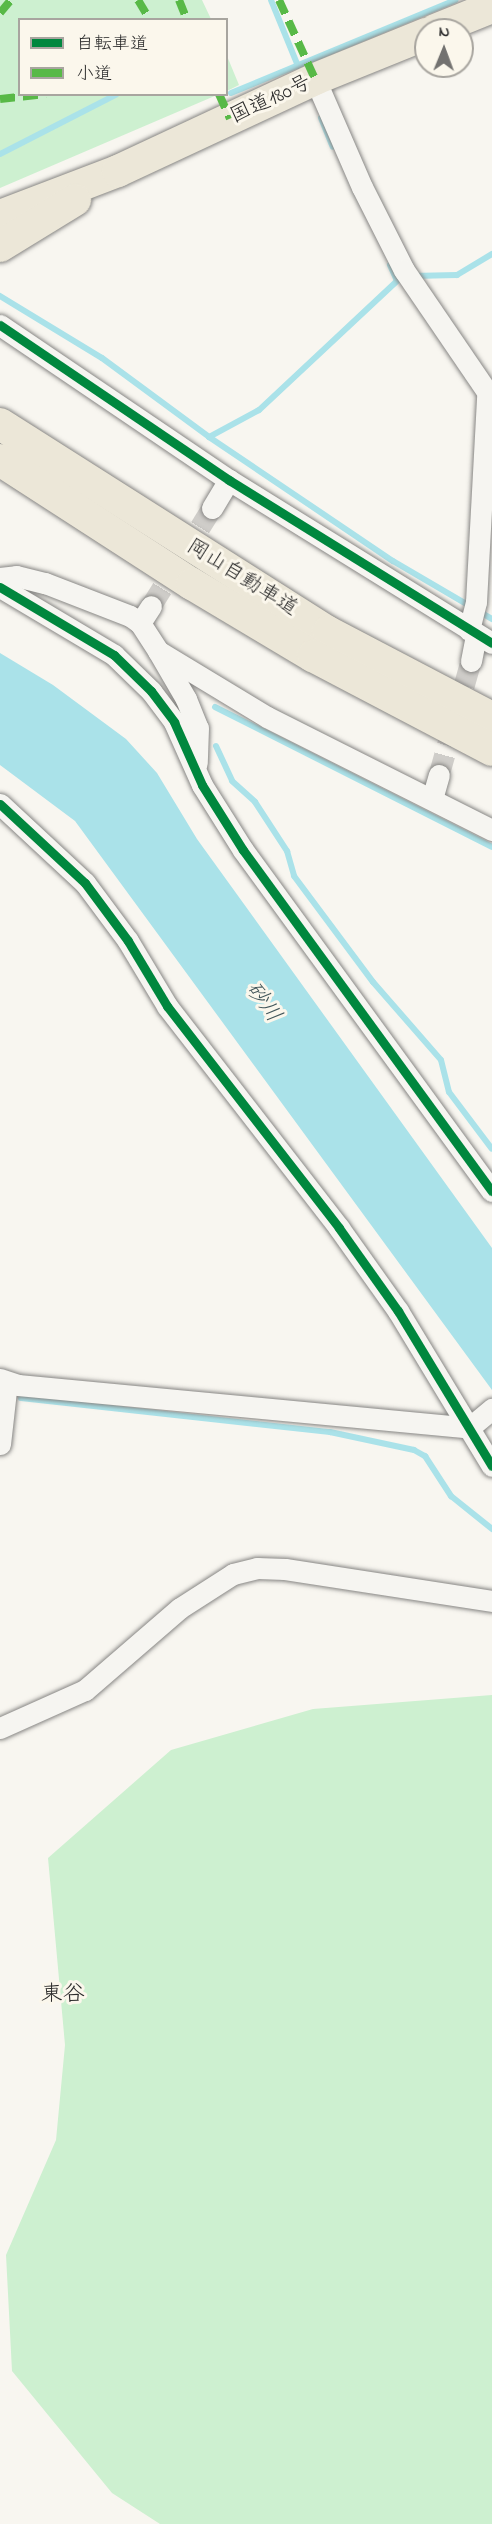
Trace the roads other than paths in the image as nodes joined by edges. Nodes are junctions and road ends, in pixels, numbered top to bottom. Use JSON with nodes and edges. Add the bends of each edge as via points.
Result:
{"nodes":[{"id":1,"x":492,"y":7,"type":"edge"},
{"id":2,"x":465,"y":18,"type":"edge"},
{"id":3,"x":414,"y":39,"type":"edge"},
{"id":4,"x":315,"y":79,"type":"junction"},
{"id":5,"x":118,"y":171,"type":"junction"},
{"id":6,"x":0,"y":216,"type":"edge"},
{"id":7,"x":0,"y":236,"type":"edge"},
{"id":8,"x":0,"y":246,"type":"edge"},
{"id":9,"x":0,"y":325,"type":"edge"},
{"id":10,"x":490,"y":398,"type":"edge"},
{"id":11,"x":0,"y":424,"type":"edge"},
{"id":12,"x":0,"y":460,"type":"edge"},
{"id":13,"x":229,"y":480,"type":"junction"},
{"id":14,"x":212,"y":508,"type":"tunnel mouth"},
{"id":15,"x":0,"y":578,"type":"edge"},
{"id":16,"x":0,"y":587,"type":"edge"},
{"id":17,"x":477,"y":626,"type":"edge"},
{"id":18,"x":158,"y":651,"type":"junction"},
{"id":19,"x":471,"y":661,"type":"tunnel mouth"},
{"id":20,"x":492,"y":718,"type":"edge"},
{"id":21,"x":492,"y":750,"type":"edge"},
{"id":22,"x":196,"y":771,"type":"junction"},
{"id":23,"x":439,"y":775,"type":"tunnel mouth"},
{"id":24,"x":432,"y":798,"type":"junction"},
{"id":25,"x":0,"y":804,"type":"edge"},
{"id":26,"x":492,"y":830,"type":"edge"},
{"id":27,"x":492,"y":1191,"type":"edge"},
{"id":28,"x":3,"y":1381,"type":"edge"},
{"id":29,"x":480,"y":1418,"type":"edge"},
{"id":30,"x":0,"y":1444,"type":"edge"},
{"id":31,"x":492,"y":1466,"type":"edge"},
{"id":32,"x":492,"y":1601,"type":"edge"},
{"id":33,"x":0,"y":1728,"type":"edge"}],
"edges":[{"from":1,"to":2,"type":"highway"},
{"from":3,"to":4,"type":"highway","name":"国道180号"},
{"from":4,"to":5,"type":"highway","name":"国道180号"},
{"from":4,"to":10,"type":"street","via":[[362,187],[408,276]]},
{"from":5,"to":6,"type":"highway","name":"国道180号"},
{"from":5,"to":7,"type":"highway","name":"国道180号","via":[[41,218]]},
{"from":5,"to":8,"type":"highway","via":[[39,225]]},
{"from":9,"to":13,"type":"street"},
{"from":10,"to":17,"type":"street"},
{"from":11,"to":20,"type":"highway","name":"岡山自動車道","via":[[328,632]]},
{"from":12,"to":21,"type":"highway","name":"岡山自動車道","via":[[182,578],[303,650]]},
{"from":13,"to":14,"type":"street"},
{"from":13,"to":17,"type":"street"},
{"from":15,"to":18,"type":"street","via":[[16,576],[45,583],[146,614]]},
{"from":16,"to":22,"type":"street","via":[[114,655],[136,674],[174,722]]},
{"from":17,"to":19,"type":"street"},
{"from":18,"to":22,"type":"street","via":[[198,728]]},
{"from":18,"to":24,"type":"street","via":[[267,717]]},
{"from":22,"to":27,"type":"street","via":[[243,850]]},
{"from":23,"to":24,"type":"street"},
{"from":24,"to":26,"type":"street"},
{"from":25,"to":29,"type":"street","via":[[85,883],[128,941],[167,1005]]},
{"from":28,"to":29,"type":"street"},
{"from":28,"to":30,"type":"street"},
{"from":29,"to":31,"type":"street"},
{"from":32,"to":33,"type":"street","via":[[285,1569],[257,1568],[233,1574],[180,1608],[84,1690]]}]}
